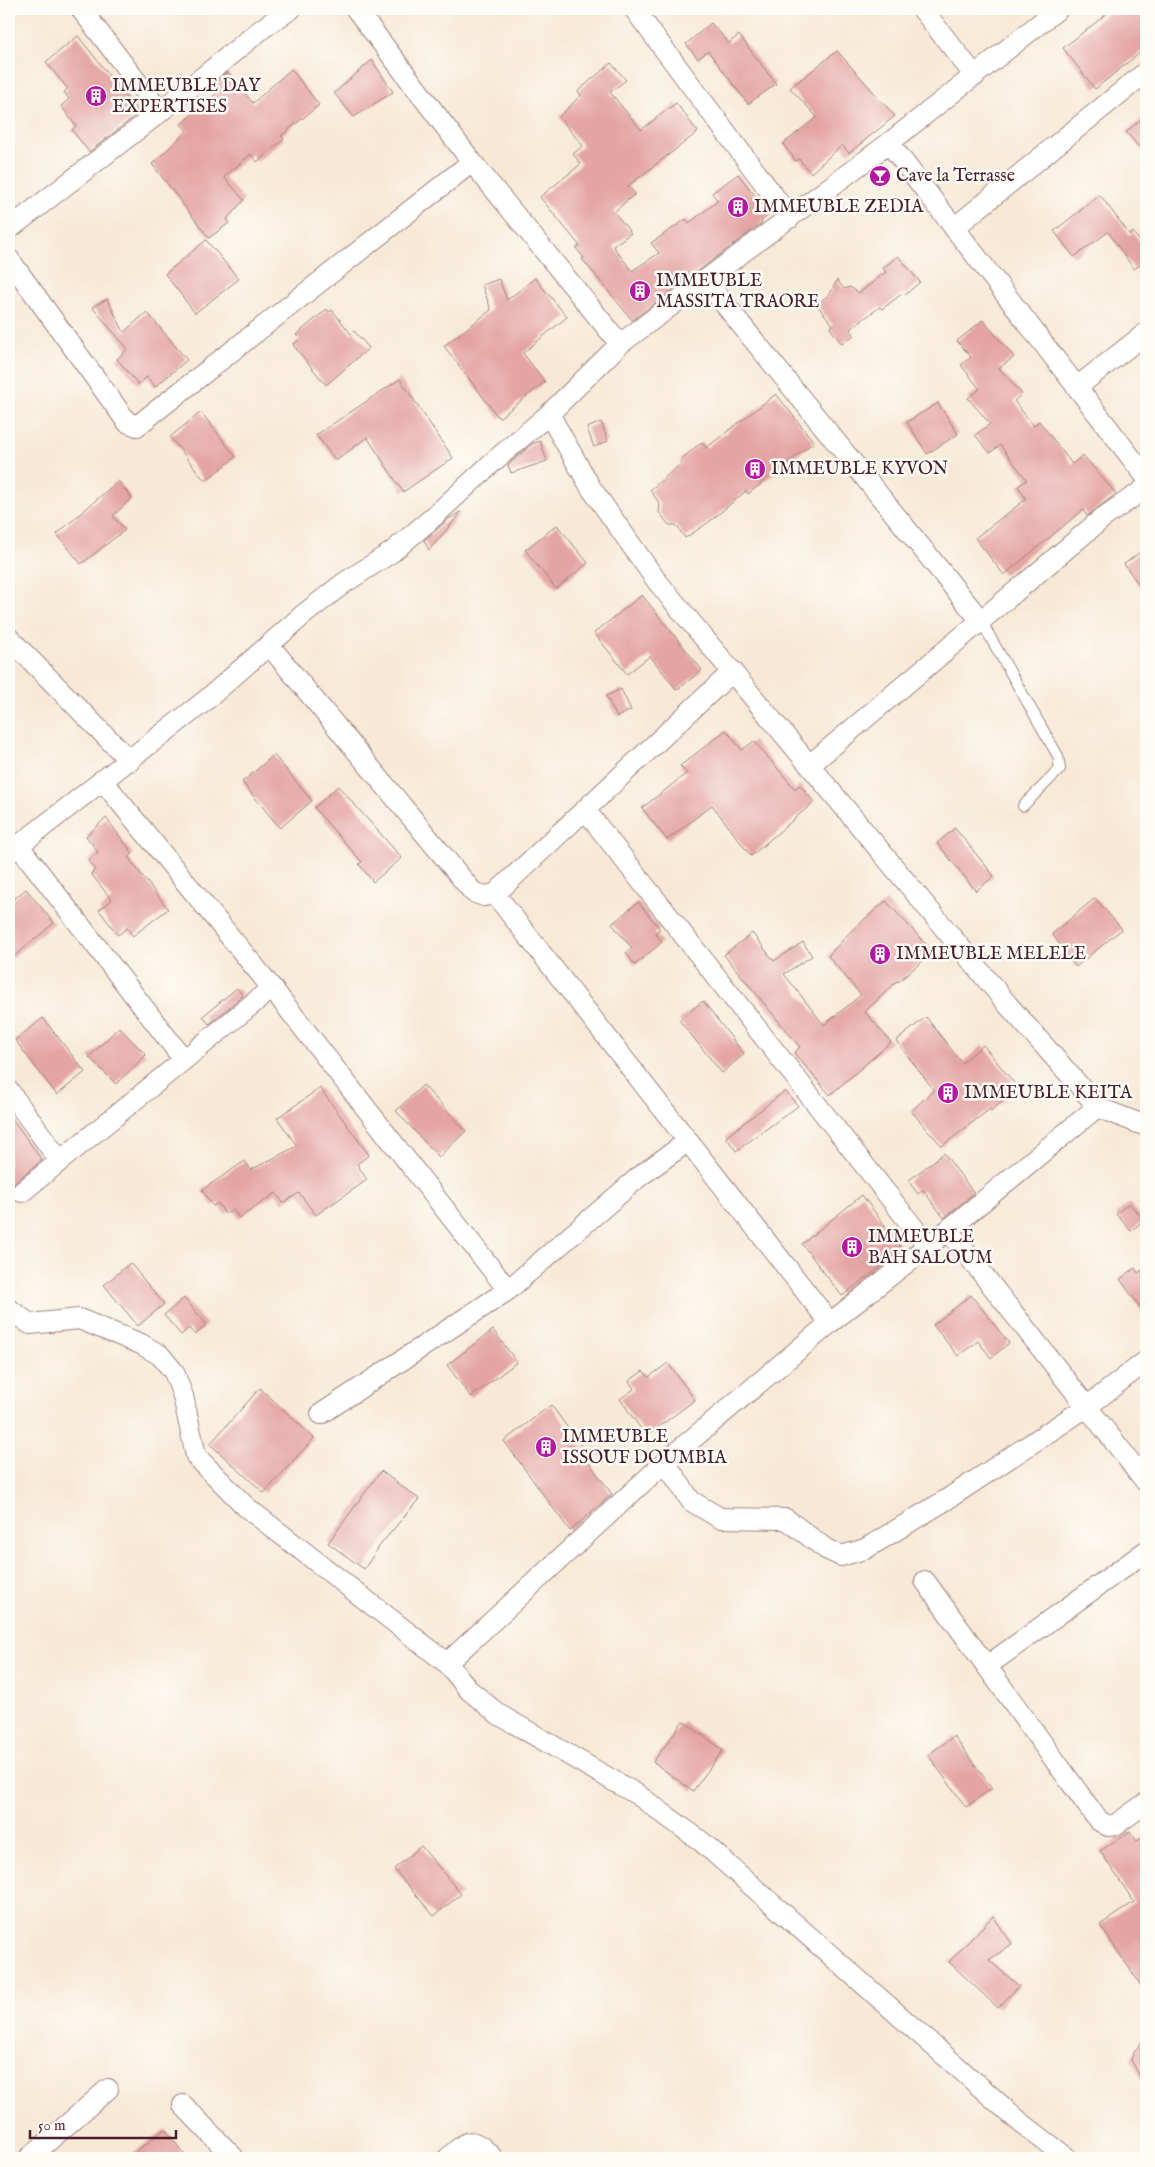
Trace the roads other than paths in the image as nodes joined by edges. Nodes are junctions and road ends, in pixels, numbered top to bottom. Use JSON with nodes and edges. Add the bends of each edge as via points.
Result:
{"nodes":[{"id":1,"x":81,"y":9,"type":"edge"},
{"id":2,"x":291,"y":9,"type":"edge"},
{"id":3,"x":356,"y":9,"type":"edge"},
{"id":4,"x":634,"y":9,"type":"edge"},
{"id":5,"x":922,"y":9,"type":"edge"},
{"id":6,"x":1058,"y":9,"type":"edge"},
{"id":7,"x":1146,"y":72,"type":"edge"},
{"id":8,"x":975,"y":76,"type":"junction"},
{"id":9,"x":160,"y":112,"type":"junction"},
{"id":10,"x":889,"y":143,"type":"junction"},
{"id":11,"x":472,"y":162,"type":"junction"},
{"id":12,"x":790,"y":218,"type":"junction"},
{"id":13,"x":954,"y":228,"type":"junction"},
{"id":14,"x":9,"y":229,"type":"edge"},
{"id":15,"x":9,"y":259,"type":"edge"},
{"id":16,"x":705,"y":280,"type":"junction"},
{"id":17,"x":1146,"y":334,"type":"edge"},
{"id":18,"x":620,"y":344,"type":"junction"},
{"id":19,"x":1077,"y":387,"type":"junction"},
{"id":20,"x":549,"y":414,"type":"junction"},
{"id":21,"x":1146,"y":477,"type":"edge"},
{"id":22,"x":1146,"y":488,"type":"edge"},
{"id":23,"x":981,"y":621,"type":"junction"},
{"id":24,"x":9,"y":638,"type":"edge"},
{"id":25,"x":269,"y":645,"type":"junction"},
{"id":26,"x":733,"y":671,"type":"junction"},
{"id":27,"x":130,"y":761,"type":"junction"},
{"id":28,"x":811,"y":764,"type":"junction"},
{"id":29,"x":102,"y":780,"type":"junction"},
{"id":30,"x":1023,"y":806,"type":"dead end"},
{"id":31,"x":586,"y":811,"type":"junction"},
{"id":32,"x":14,"y":850,"type":"edge"},
{"id":33,"x":495,"y":894,"type":"junction"},
{"id":34,"x":272,"y":988,"type":"junction"},
{"id":35,"x":184,"y":1060,"type":"junction"},
{"id":36,"x":9,"y":1091,"type":"edge"},
{"id":37,"x":1094,"y":1106,"type":"junction"},
{"id":38,"x":1146,"y":1126,"type":"edge"},
{"id":39,"x":687,"y":1142,"type":"junction"},
{"id":40,"x":60,"y":1161,"type":"junction"},
{"id":41,"x":22,"y":1192,"type":"dead end"},
{"id":42,"x":948,"y":1230,"type":"junction"},
{"id":43,"x":928,"y":1246,"type":"junction"},
{"id":44,"x":508,"y":1290,"type":"junction"},
{"id":45,"x":9,"y":1309,"type":"edge"},
{"id":46,"x":830,"y":1322,"type":"junction"},
{"id":47,"x":1146,"y":1361,"type":"edge"},
{"id":48,"x":1088,"y":1406,"type":"junction"},
{"id":49,"x":321,"y":1414,"type":"dead end"},
{"id":50,"x":665,"y":1462,"type":"junction"},
{"id":51,"x":1146,"y":1482,"type":"edge"},
{"id":52,"x":1146,"y":1551,"type":"edge"},
{"id":53,"x":925,"y":1581,"type":"dead end"},
{"id":54,"x":447,"y":1663,"type":"junction"},
{"id":55,"x":987,"y":1666,"type":"junction"},
{"id":56,"x":1146,"y":1803,"type":"edge"},
{"id":57,"x":108,"y":2089,"type":"dead end"},
{"id":58,"x":183,"y":2106,"type":"dead end"},
{"id":59,"x":29,"y":2158,"type":"edge"},
{"id":60,"x":234,"y":2158,"type":"edge"},
{"id":61,"x":448,"y":2158,"type":"edge"},
{"id":62,"x":493,"y":2158,"type":"edge"},
{"id":63,"x":1067,"y":2158,"type":"edge"}],
"edges":[{"from":1,"to":9,"type":"street"},
{"from":2,"to":9,"type":"street"},
{"from":3,"to":11,"type":"street"},
{"from":4,"to":12,"type":"street"},
{"from":5,"to":8,"type":"street"},
{"from":6,"to":8,"type":"street"},
{"from":7,"to":13,"type":"street"},
{"from":8,"to":10,"type":"street"},
{"from":9,"to":14,"type":"street"},
{"from":10,"to":12,"type":"street"},
{"from":10,"to":13,"type":"street"},
{"from":11,"to":15,"type":"street","via":[[136,426],[128,422]]},
{"from":11,"to":18,"type":"street"},
{"from":12,"to":16,"type":"street"},
{"from":13,"to":19,"type":"street"},
{"from":16,"to":18,"type":"street"},
{"from":16,"to":23,"type":"street"},
{"from":17,"to":19,"type":"street"},
{"from":18,"to":20,"type":"street"},
{"from":19,"to":21,"type":"street"},
{"from":20,"to":25,"type":"street","via":[[392,552],[344,583]]},
{"from":20,"to":26,"type":"street","via":[[591,488],[656,580]]},
{"from":22,"to":23,"type":"street","via":[[1104,517]]},
{"from":23,"to":28,"type":"street"},
{"from":23,"to":30,"type":"lane","via":[[1058,756],[1060,769]]},
{"from":24,"to":27,"type":"street"},
{"from":25,"to":27,"type":"street"},
{"from":25,"to":33,"type":"street","via":[[473,892],[484,896]]},
{"from":26,"to":28,"type":"street"},
{"from":26,"to":31,"type":"street"},
{"from":27,"to":29,"type":"street"},
{"from":28,"to":37,"type":"street"},
{"from":29,"to":32,"type":"street"},
{"from":29,"to":34,"type":"street"},
{"from":31,"to":33,"type":"street"},
{"from":31,"to":43,"type":"street"},
{"from":32,"to":35,"type":"street"},
{"from":33,"to":39,"type":"street"},
{"from":34,"to":35,"type":"street"},
{"from":34,"to":44,"type":"street"},
{"from":35,"to":40,"type":"street"},
{"from":36,"to":40,"type":"street"},
{"from":37,"to":38,"type":"street"},
{"from":37,"to":42,"type":"street","via":[[1090,1113]]},
{"from":39,"to":44,"type":"street","via":[[640,1176]]},
{"from":39,"to":46,"type":"street"},
{"from":40,"to":41,"type":"street"},
{"from":42,"to":43,"type":"street"},
{"from":42,"to":48,"type":"street"},
{"from":43,"to":46,"type":"street"},
{"from":44,"to":49,"type":"street"},
{"from":45,"to":54,"type":"street","via":[[30,1324],[79,1319],[160,1355],[174,1372],[183,1396],[196,1456],[246,1507]]},
{"from":46,"to":50,"type":"street"},
{"from":47,"to":48,"type":"street"},
{"from":48,"to":50,"type":"street","via":[[946,1500],[865,1549],[841,1556],[826,1549],[786,1519],[720,1518],[691,1501]]},
{"from":48,"to":51,"type":"street"},
{"from":50,"to":54,"type":"street"},
{"from":52,"to":55,"type":"street"},
{"from":53,"to":55,"type":"street"},
{"from":54,"to":63,"type":"street","via":[[469,1690],[498,1714],[638,1795],[702,1842],[1020,2122]]},
{"from":55,"to":56,"type":"street","via":[[1098,1820],[1108,1826],[1115,1825]]},
{"from":57,"to":59,"type":"street"},
{"from":58,"to":60,"type":"street"},
{"from":61,"to":62,"type":"street","via":[[464,2143],[472,2142],[478,2143]]}]}
